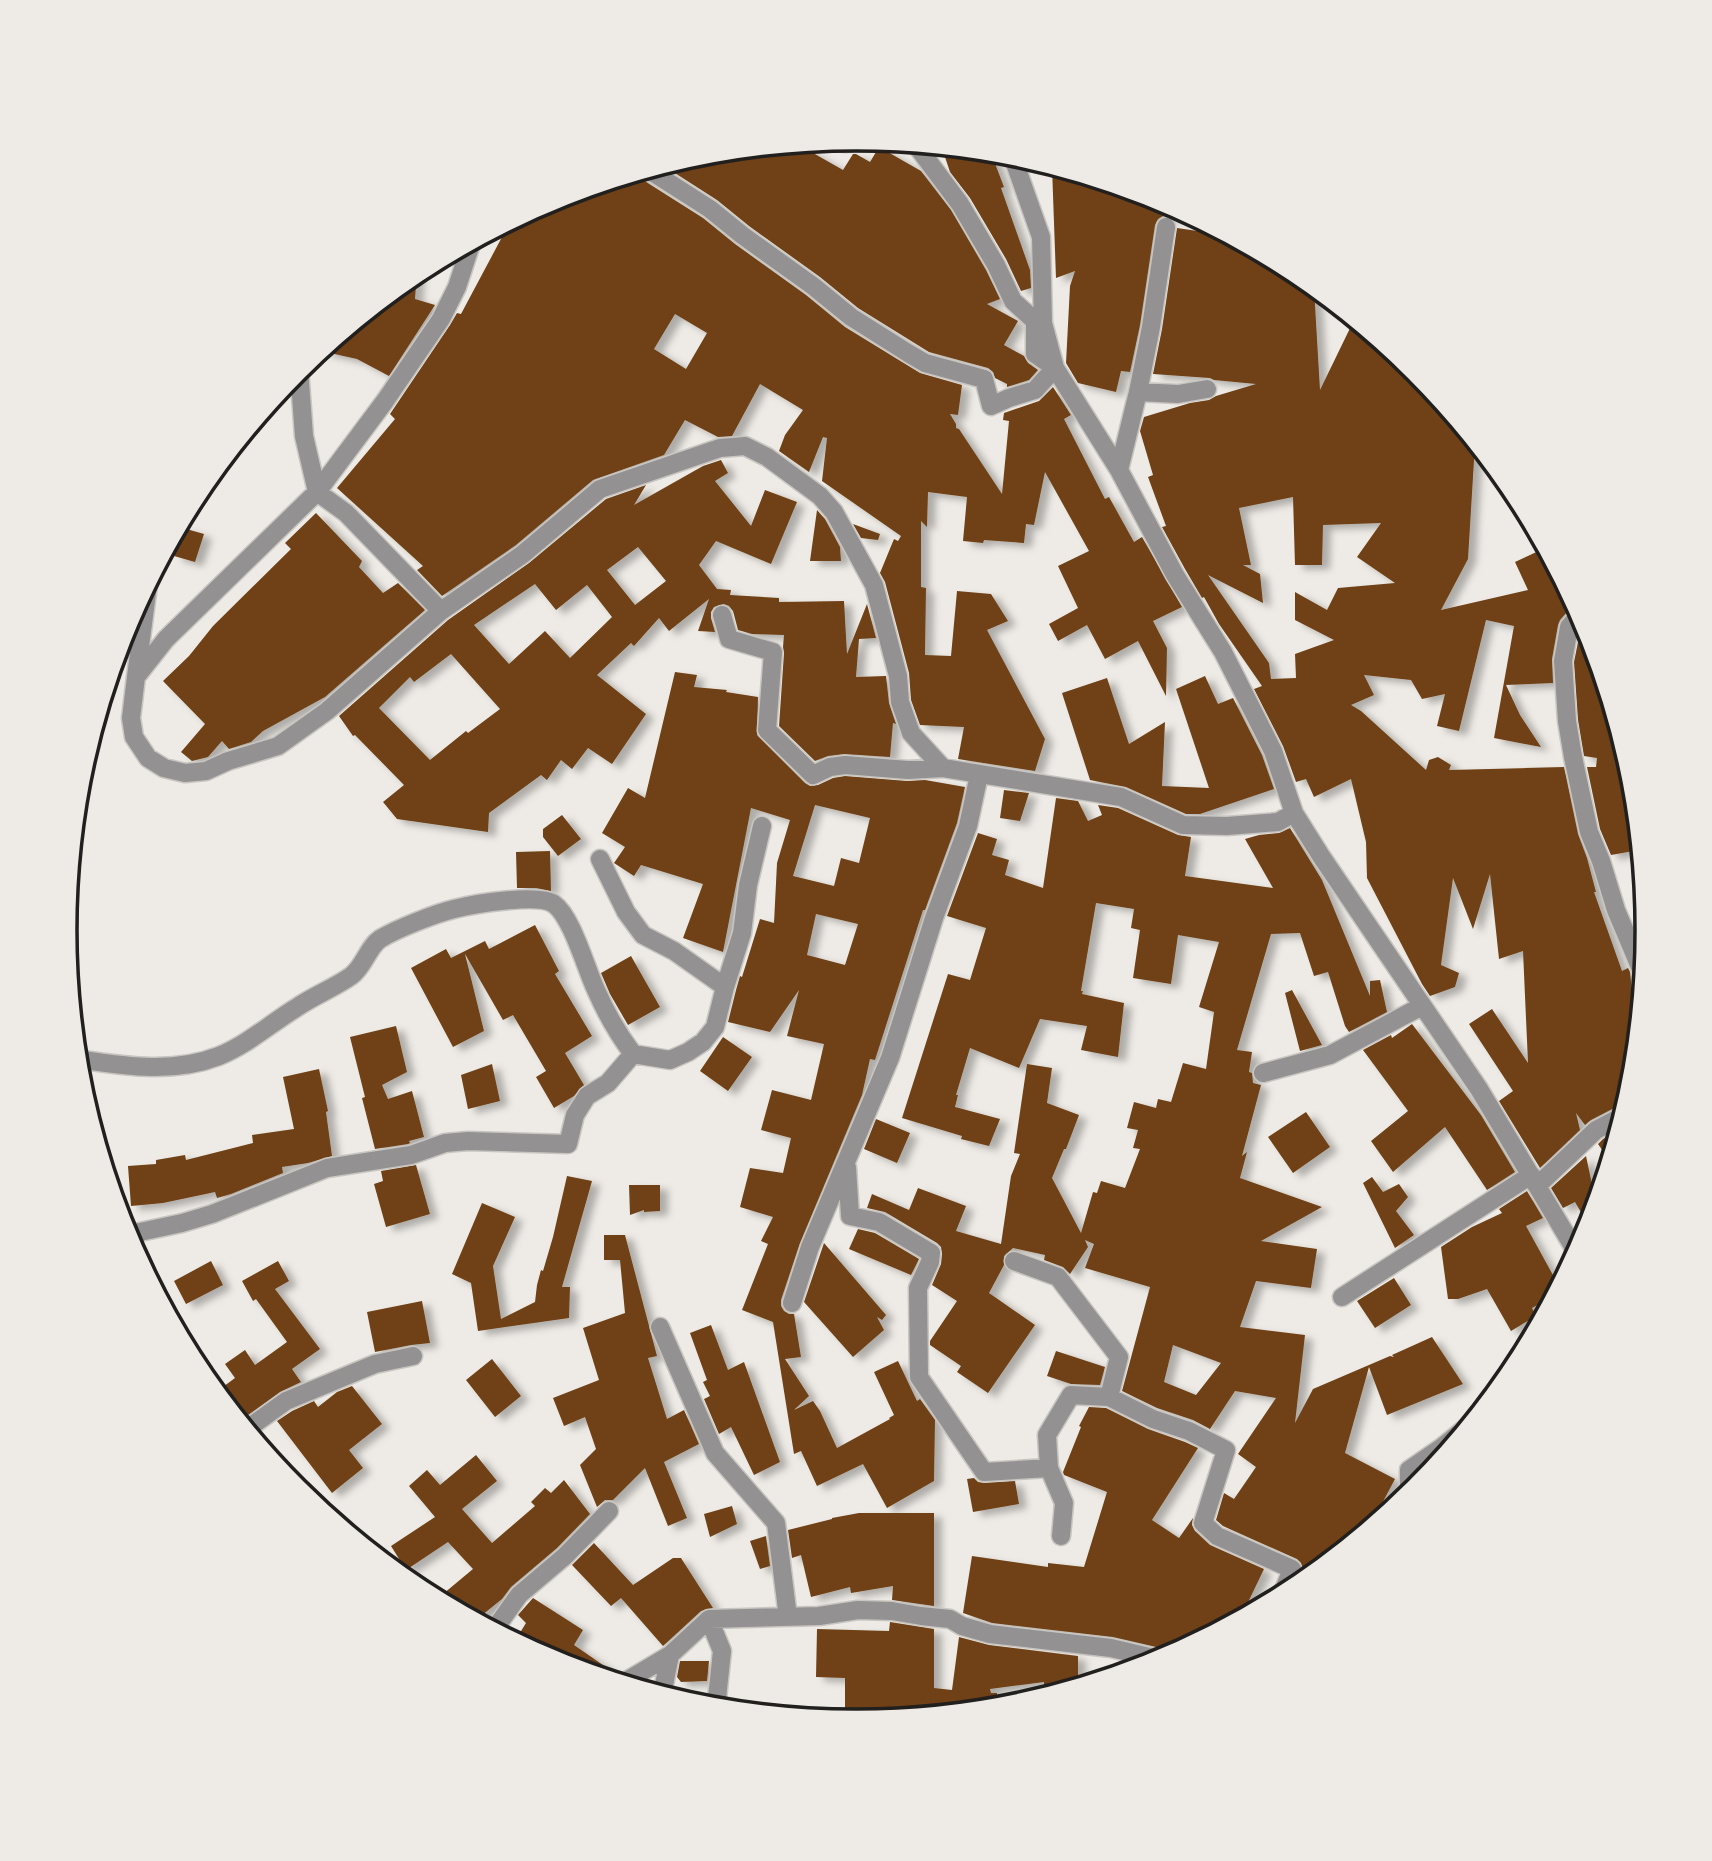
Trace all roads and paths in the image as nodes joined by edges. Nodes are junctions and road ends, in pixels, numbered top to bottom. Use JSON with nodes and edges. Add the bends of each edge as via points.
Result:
{"nodes":[{"id":1,"x":923,"y":155,"type":"edge"},
{"id":2,"x":1017,"y":168,"type":"edge"},
{"id":3,"x":659,"y":177,"type":"edge"},
{"id":4,"x":1166,"y":227,"type":"dead end"},
{"id":5,"x":467,"y":256,"type":"edge"},
{"id":6,"x":1055,"y":368,"type":"junction"},
{"id":7,"x":300,"y":385,"type":"edge"},
{"id":8,"x":1207,"y":389,"type":"dead end"},
{"id":9,"x":1139,"y":392,"type":"junction"},
{"id":10,"x":1119,"y":470,"type":"junction"},
{"id":11,"x":317,"y":492,"type":"junction"},
{"id":12,"x":441,"y":611,"type":"junction"},
{"id":13,"x":144,"y":614,"type":"edge"},
{"id":14,"x":722,"y":615,"type":"dead end"},
{"id":15,"x":1572,"y":623,"type":"edge"},
{"id":16,"x":136,"y":677,"type":"junction"},
{"id":17,"x":943,"y":768,"type":"junction"},
{"id":18,"x":979,"y":775,"type":"junction"},
{"id":19,"x":1294,"y":813,"type":"junction"},
{"id":20,"x":762,"y":826,"type":"dead end"},
{"id":21,"x":600,"y":859,"type":"dead end"},
{"id":22,"x":1634,"y":953,"type":"edge"},
{"id":23,"x":725,"y":987,"type":"junction"},
{"id":24,"x":1422,"y":1006,"type":"junction"},
{"id":25,"x":633,"y":1054,"type":"junction"},
{"id":26,"x":89,"y":1061,"type":"edge"},
{"id":27,"x":1263,"y":1073,"type":"dead end"},
{"id":28,"x":1610,"y":1123,"type":"edge"},
{"id":29,"x":847,"y":1163,"type":"junction"},
{"id":30,"x":1534,"y":1180,"type":"junction"},
{"id":31,"x":137,"y":1231,"type":"edge"},
{"id":32,"x":1570,"y":1242,"type":"edge"},
{"id":33,"x":1014,"y":1261,"type":"dead end"},
{"id":34,"x":1342,"y":1297,"type":"dead end"},
{"id":35,"x":792,"y":1303,"type":"dead end"},
{"id":36,"x":660,"y":1327,"type":"dead end"},
{"id":37,"x":413,"y":1356,"type":"dead end"},
{"id":38,"x":1109,"y":1397,"type":"junction"},
{"id":39,"x":254,"y":1424,"type":"edge"},
{"id":40,"x":1433,"y":1453,"type":"edge"},
{"id":41,"x":1049,"y":1468,"type":"junction"},
{"id":42,"x":1409,"y":1479,"type":"edge"},
{"id":43,"x":608,"y":1511,"type":"dead end"},
{"id":44,"x":1061,"y":1536,"type":"dead end"},
{"id":45,"x":1288,"y":1578,"type":"edge"},
{"id":46,"x":788,"y":1617,"type":"junction"},
{"id":47,"x":709,"y":1619,"type":"junction"},
{"id":48,"x":499,"y":1623,"type":"edge"},
{"id":49,"x":670,"y":1654,"type":"junction"},
{"id":50,"x":1141,"y":1655,"type":"edge"},
{"id":51,"x":633,"y":1677,"type":"edge"},
{"id":52,"x":664,"y":1685,"type":"edge"},
{"id":53,"x":717,"y":1697,"type":"edge"}],
"edges":[{"from":1,"to":6,"type":"street","via":[[960,204],[1013,301],[1035,321],[1035,354]]},
{"from":2,"to":6,"type":"street","via":[[1041,237],[1043,323]]},
{"from":3,"to":6,"type":"street","via":[[886,340],[925,363],[984,379],[990,406],[1035,390]]},
{"from":4,"to":9,"type":"street"},
{"from":5,"to":11,"type":"street","via":[[441,319]]},
{"from":6,"to":10,"type":"street"},
{"from":7,"to":11,"type":"street","via":[[304,436]]},
{"from":8,"to":9,"type":"street","via":[[1178,394]]},
{"from":9,"to":10,"type":"street"},
{"from":10,"to":19,"type":"street","via":[[1244,692],[1273,751]]},
{"from":11,"to":12,"type":"street","via":[[346,513]]},
{"from":11,"to":16,"type":"street","via":[[166,639]]},
{"from":12,"to":16,"type":"street","via":[[327,711],[278,746],[206,771],[185,773],[148,758],[134,737],[131,718]]},
{"from":12,"to":17,"type":"street","via":[[523,554],[600,489],[720,447],[745,446],[820,496],[834,512],[874,585],[911,733]]},
{"from":13,"to":16,"type":"street"},
{"from":14,"to":17,"type":"street","via":[[729,639],[773,652],[767,730],[813,775],[845,765]]},
{"from":15,"to":22,"type":"street","via":[[1563,661],[1573,757],[1589,832]]},
{"from":17,"to":18,"type":"street"},
{"from":18,"to":19,"type":"street","via":[[1121,797],[1183,825],[1278,822]]},
{"from":18,"to":29,"type":"street","via":[[968,826],[890,1058]]},
{"from":19,"to":24,"type":"street"},
{"from":20,"to":23,"type":"street"},
{"from":21,"to":23,"type":"street","via":[[643,935]]},
{"from":23,"to":25,"type":"street","via":[[715,1027],[703,1042],[670,1060]]},
{"from":24,"to":27,"type":"street","via":[[1330,1055]]},
{"from":24,"to":30,"type":"street"},
{"from":25,"to":26,"type":"street","via":[[601,1000],[566,919],[554,904],[511,900],[452,909],[378,940],[354,974],[219,1056],[160,1068]]},
{"from":25,"to":31,"type":"street","via":[[608,1083],[587,1096],[575,1115],[568,1144],[445,1143],[411,1155],[327,1168],[212,1214]]},
{"from":28,"to":30,"type":"street"},
{"from":29,"to":35,"type":"street","via":[[810,1247]]},
{"from":29,"to":41,"type":"street","via":[[850,1216],[879,1222],[931,1253],[918,1288],[919,1377],[984,1472]]},
{"from":30,"to":32,"type":"street"},
{"from":30,"to":34,"type":"street"},
{"from":33,"to":38,"type":"street","via":[[1058,1277],[1119,1357]]},
{"from":36,"to":46,"type":"street","via":[[715,1453],[776,1522]]},
{"from":37,"to":39,"type":"street","via":[[375,1364],[286,1401]]},
{"from":38,"to":41,"type":"street","via":[[1072,1395],[1047,1435]]},
{"from":38,"to":45,"type":"street","via":[[1226,1450],[1203,1523],[1217,1536],[1292,1569]]},
{"from":40,"to":42,"type":"street","via":[[1409,1470]]},
{"from":41,"to":44,"type":"street","via":[[1064,1503]]},
{"from":43,"to":48,"type":"street","via":[[519,1595]]},
{"from":46,"to":47,"type":"street"},
{"from":46,"to":50,"type":"street","via":[[892,1611],[950,1619],[990,1634]]},
{"from":47,"to":49,"type":"street"},
{"from":47,"to":53,"type":"street","via":[[722,1651]]},
{"from":49,"to":51,"type":"street"},
{"from":49,"to":52,"type":"street"}]}
